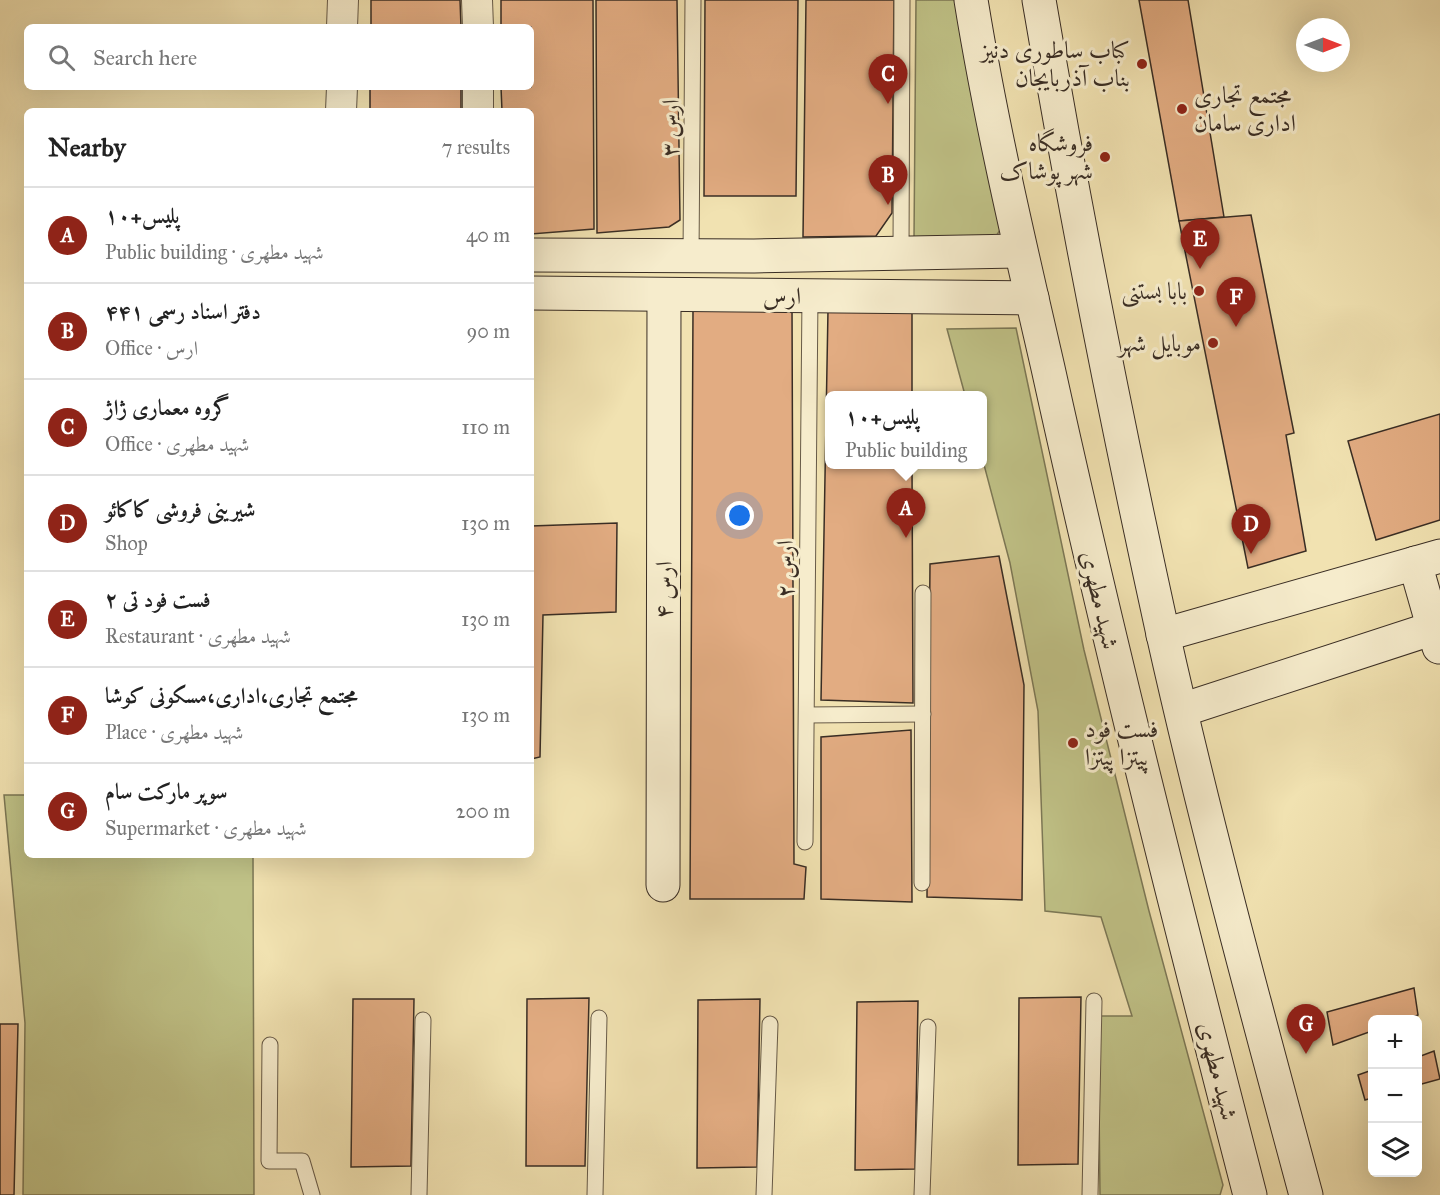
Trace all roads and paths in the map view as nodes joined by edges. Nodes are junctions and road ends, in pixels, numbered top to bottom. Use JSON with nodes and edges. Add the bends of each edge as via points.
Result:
{"nodes":[{"id":1,"x":343,"y":0,"type":"edge"},
{"id":2,"x":477,"y":0,"type":"edge"},
{"id":3,"x":693,"y":0,"type":"edge"},
{"id":4,"x":902,"y":0,"type":"edge"},
{"id":5,"x":971,"y":0,"type":"edge"},
{"id":6,"x":1039,"y":0,"type":"edge"},
{"id":7,"x":342,"y":24,"type":"edge"},
{"id":8,"x":477,"y":24,"type":"edge"},
{"id":9,"x":342,"y":90,"type":"edge"},
{"id":10,"x":478,"y":90,"type":"edge"},
{"id":11,"x":341,"y":108,"type":"edge"},
{"id":12,"x":478,"y":108,"type":"edge"},
{"id":13,"x":1019,"y":250,"type":"junction"},
{"id":14,"x":901,"y":252,"type":"junction"},
{"id":15,"x":958,"y":252,"type":"junction"},
{"id":16,"x":534,"y":255,"type":"edge"},
{"id":17,"x":590,"y":255,"type":"junction"},
{"id":18,"x":691,"y":256,"type":"junction"},
{"id":19,"x":754,"y":256,"type":"junction"},
{"id":20,"x":534,"y":292,"type":"edge"},
{"id":21,"x":589,"y":294,"type":"junction"},
{"id":22,"x":664,"y":295,"type":"junction"},
{"id":23,"x":754,"y":296,"type":"junction"},
{"id":24,"x":810,"y":296,"type":"junction"},
{"id":25,"x":966,"y":298,"type":"junction"},
{"id":26,"x":1032,"y":298,"type":"junction"},
{"id":27,"x":1428,"y":560,"type":"edge"},
{"id":28,"x":923,"y":593,"type":"dead end"},
{"id":29,"x":1438,"y":634,"type":"edge"},
{"id":30,"x":1163,"y":635,"type":"junction"},
{"id":31,"x":1182,"y":710,"type":"junction"},
{"id":32,"x":923,"y":714,"type":"junction"},
{"id":33,"x":807,"y":715,"type":"junction"},
{"id":34,"x":805,"y":842,"type":"dead end"},
{"id":35,"x":922,"y":883,"type":"dead end"},
{"id":36,"x":663,"y":885,"type":"dead end"},
{"id":37,"x":1094,"y":1001,"type":"dead end"},
{"id":38,"x":599,"y":1018,"type":"dead end"},
{"id":39,"x":423,"y":1020,"type":"dead end"},
{"id":40,"x":770,"y":1024,"type":"dead end"},
{"id":41,"x":928,"y":1027,"type":"dead end"},
{"id":42,"x":270,"y":1045,"type":"dead end"},
{"id":43,"x":312,"y":1195,"type":"edge"},
{"id":44,"x":418,"y":1195,"type":"edge"},
{"id":45,"x":595,"y":1195,"type":"edge"},
{"id":46,"x":764,"y":1195,"type":"edge"},
{"id":47,"x":922,"y":1195,"type":"edge"},
{"id":48,"x":1090,"y":1195,"type":"edge"},
{"id":49,"x":1250,"y":1195,"type":"edge"},
{"id":50,"x":1306,"y":1195,"type":"edge"}],
"edges":[{"from":1,"to":7,"type":"street"},
{"from":2,"to":8,"type":"street"},
{"from":3,"to":18,"type":"lane","name":"ارس ۳"},
{"from":4,"to":14,"type":"lane"},
{"from":5,"to":13,"type":"main road","name":"شهید مطهری","via":[[985,89]]},
{"from":6,"to":30,"type":"main road"},
{"from":9,"to":11,"type":"street"},
{"from":10,"to":12,"type":"street"},
{"from":13,"to":15,"type":"main road","name":"ارس"},
{"from":13,"to":26,"type":"main road","name":"شهید مطهری"},
{"from":14,"to":15,"type":"main road","name":"ارس"},
{"from":14,"to":19,"type":"main road","name":"ارس"},
{"from":15,"to":25,"type":"main road","via":[[972,267],[973,287]]},
{"from":16,"to":17,"type":"main road","name":"ارس"},
{"from":17,"to":18,"type":"main road","name":"ارس"},
{"from":17,"to":21,"type":"main road"},
{"from":18,"to":19,"type":"main road","name":"ارس"},
{"from":19,"to":23,"type":"main road"},
{"from":20,"to":21,"type":"main road","name":"ارس"},
{"from":21,"to":22,"type":"main road","name":"ارس"},
{"from":22,"to":23,"type":"main road","name":"ارس"},
{"from":22,"to":36,"type":"main road","name":"ارس ۴"},
{"from":23,"to":24,"type":"main road","name":"ارس"},
{"from":24,"to":25,"type":"main road","name":"ارس"},
{"from":24,"to":33,"type":"lane","name":"ارس ۲"},
{"from":25,"to":26,"type":"main road","name":"ارس"},
{"from":26,"to":49,"type":"main road","name":"شهید مطهری","via":[[1140,771]]},
{"from":27,"to":29,"type":"main road"},
{"from":27,"to":30,"type":"main road"},
{"from":28,"to":32,"type":"lane"},
{"from":29,"to":31,"type":"main road"},
{"from":30,"to":31,"type":"main road"},
{"from":31,"to":50,"type":"main road"},
{"from":32,"to":33,"type":"lane"},
{"from":32,"to":35,"type":"lane"},
{"from":33,"to":34,"type":"lane","name":"ارس ۲"},
{"from":37,"to":48,"type":"lane"},
{"from":38,"to":45,"type":"lane"},
{"from":39,"to":44,"type":"lane"},
{"from":40,"to":46,"type":"lane"},
{"from":41,"to":47,"type":"lane"},
{"from":42,"to":43,"type":"lane","via":[[269,1161],[302,1161]]}]}
